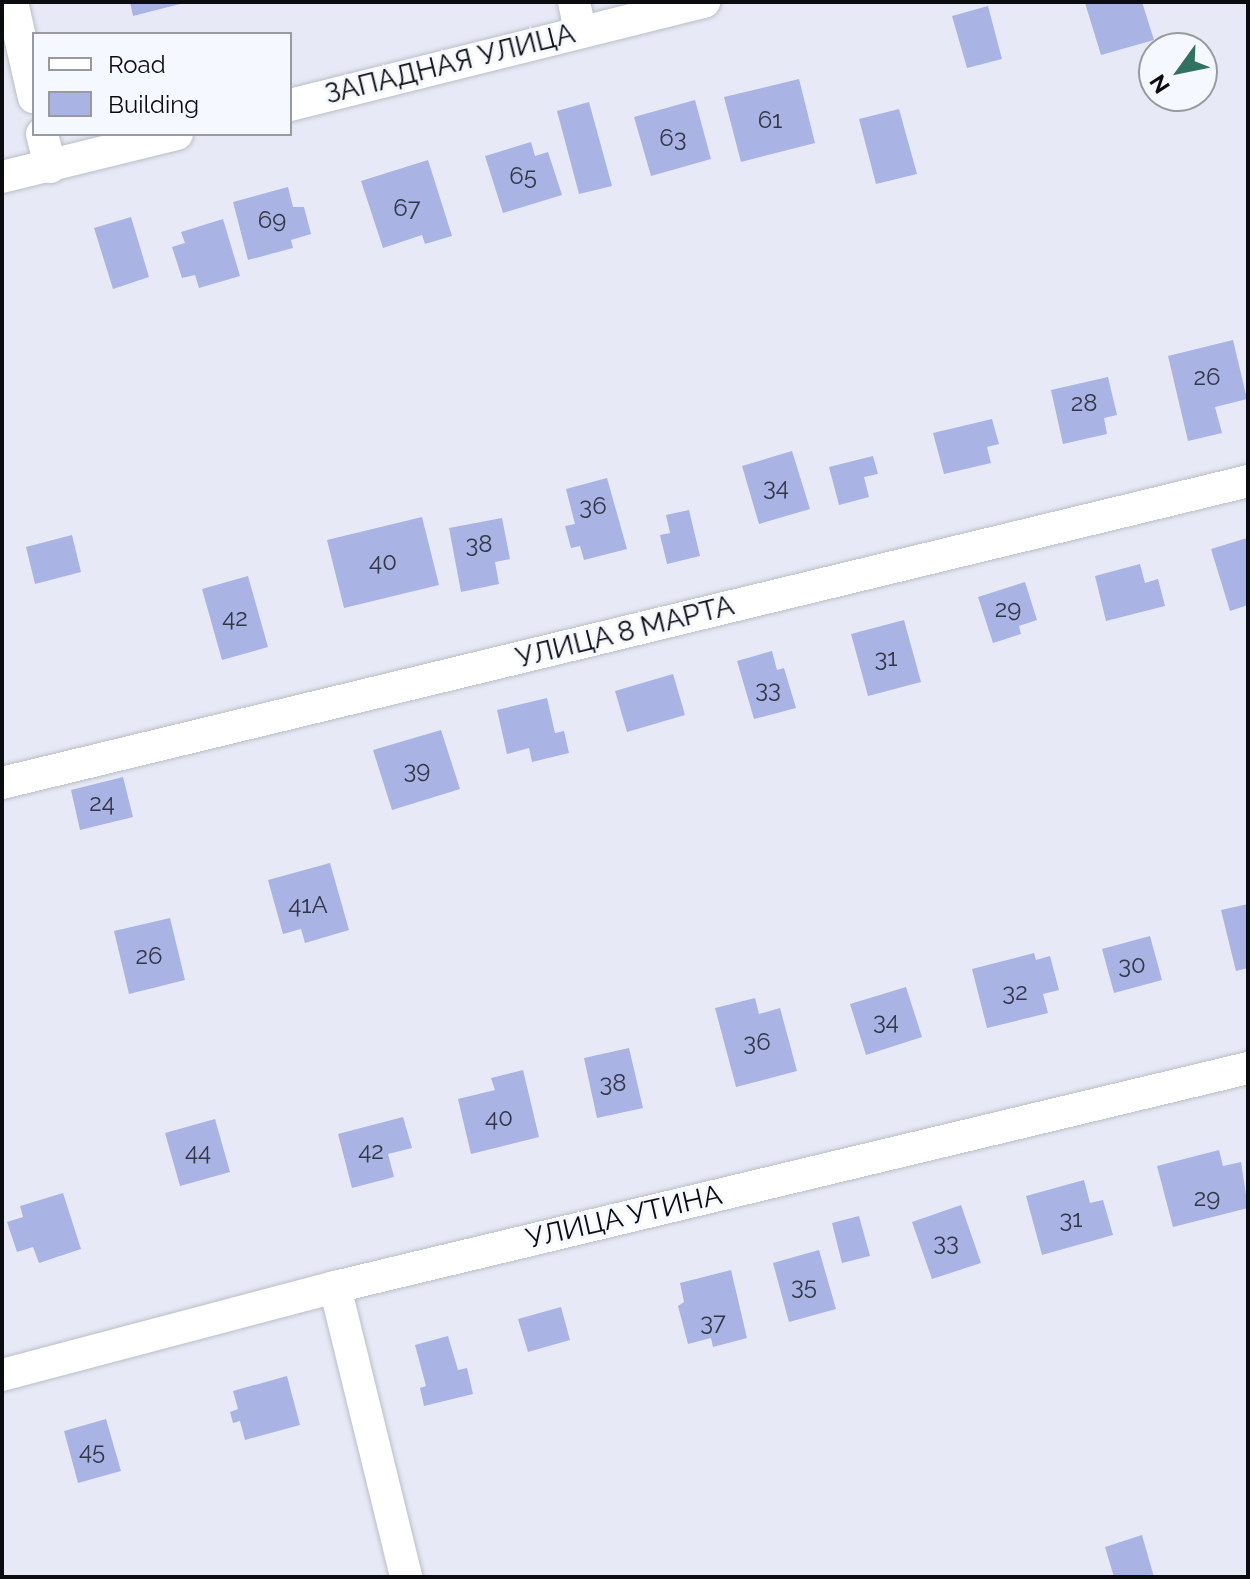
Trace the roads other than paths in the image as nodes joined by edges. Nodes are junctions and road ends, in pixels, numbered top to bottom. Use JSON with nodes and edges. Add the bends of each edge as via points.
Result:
{"nodes":[{"id":1,"x":12,"y":2,"type":"edge"},
{"id":2,"x":704,"y":2,"type":"edge"},
{"id":3,"x":577,"y":16,"type":"edge"},
{"id":4,"x":32,"y":89,"type":"edge"},
{"id":5,"x":292,"y":104,"type":"edge"},
{"id":6,"x":42,"y":136,"type":"edge"},
{"id":7,"x":169,"y":136,"type":"edge"},
{"id":8,"x":50,"y":167,"type":"junction"},
{"id":9,"x":2,"y":177,"type":"edge"},
{"id":10,"x":1248,"y":481,"type":"edge"},
{"id":11,"x":2,"y":783,"type":"edge"},
{"id":12,"x":1248,"y":1068,"type":"edge"},
{"id":13,"x":335,"y":1287,"type":"junction"},
{"id":14,"x":2,"y":1375,"type":"edge"},
{"id":15,"x":406,"y":1577,"type":"edge"}],
"edges":[{"from":1,"to":4,"type":"street"},
{"from":2,"to":3,"type":"street","name":"ЗАПАДНАЯ УЛИЦА"},
{"from":3,"to":5,"type":"street","name":"ЗАПАДНАЯ УЛИЦА"},
{"from":6,"to":8,"type":"street"},
{"from":7,"to":8,"type":"street"},
{"from":8,"to":9,"type":"street"},
{"from":10,"to":11,"type":"street","name":"УЛИЦА 8 МАРТА"},
{"from":12,"to":13,"type":"street","name":"УЛИЦА УТИНА"},
{"from":13,"to":14,"type":"street","name":"УЛИЦА УТИНА"},
{"from":13,"to":15,"type":"street"}]}
